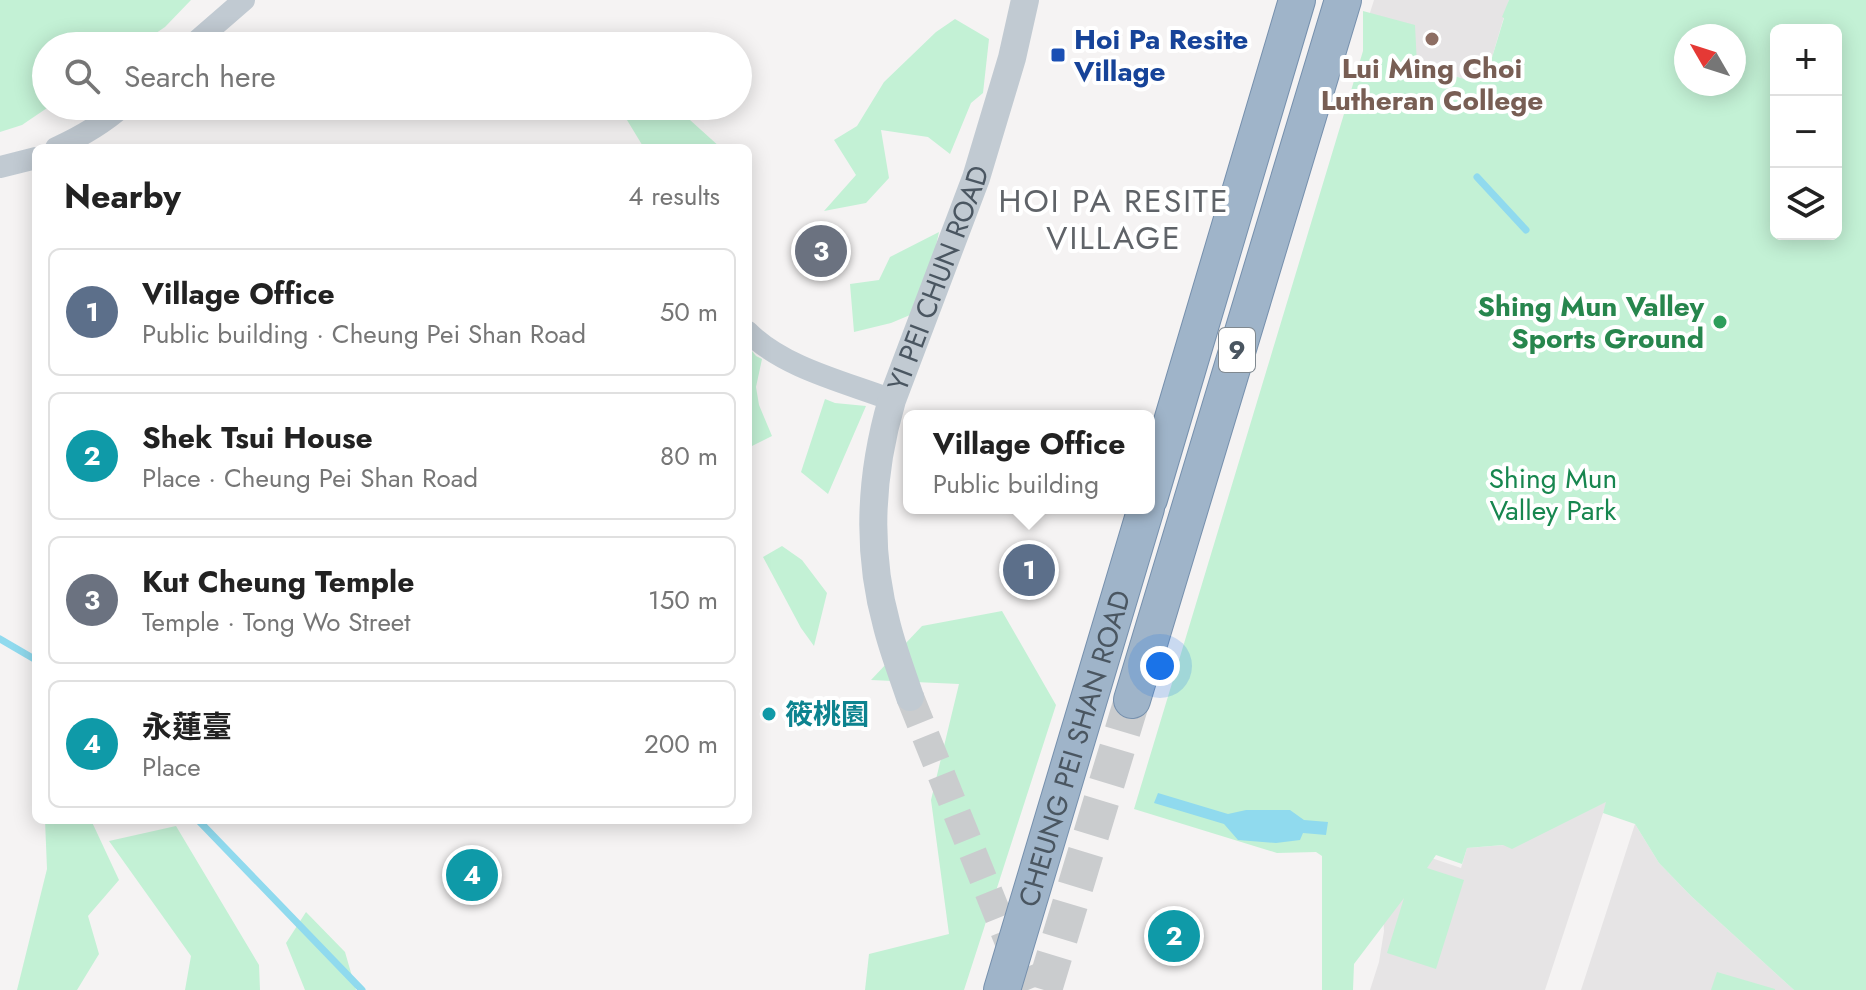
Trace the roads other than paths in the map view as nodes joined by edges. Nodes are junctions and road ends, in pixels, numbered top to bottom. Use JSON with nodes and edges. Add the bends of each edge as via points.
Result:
{"nodes":[{"id":1,"x":244,"y":0,"type":"edge"},
{"id":2,"x":1025,"y":0,"type":"edge"},
{"id":3,"x":1297,"y":0,"type":"edge"},
{"id":4,"x":1343,"y":0,"type":"edge"},
{"id":5,"x":207,"y":32,"type":"edge"},
{"id":6,"x":106,"y":120,"type":"edge"},
{"id":7,"x":64,"y":144,"type":"edge"},
{"id":8,"x":32,"y":159,"type":"edge"},
{"id":9,"x":0,"y":167,"type":"edge"},
{"id":10,"x":752,"y":336,"type":"edge"},
{"id":11,"x":892,"y":400,"type":"junction"},
{"id":12,"x":1155,"y":479,"type":"edge"},
{"id":13,"x":1144,"y":514,"type":"edge"},
{"id":14,"x":910,"y":697,"type":"tunnel mouth"},
{"id":15,"x":1132,"y":700,"type":"tunnel mouth"},
{"id":16,"x":1002,"y":990,"type":"edge"}],
"edges":[{"from":1,"to":5,"type":"street"},
{"from":2,"to":11,"type":"street","name":"YI PEI CHUN ROAD","via":[[976,178]]},
{"from":3,"to":12,"type":"highway","number":"9"},
{"from":4,"to":15,"type":"highway","name":"CHEUNG PEI SHAN ROAD","number":"9"},
{"from":6,"to":7,"type":"street"},
{"from":8,"to":9,"type":"street"},
{"from":10,"to":11,"type":"street","via":[[792,363]]},
{"from":11,"to":14,"type":"street","name":"YI PEI CHUN ROAD","via":[[877,463],[873,550],[887,626]]},
{"from":13,"to":16,"type":"highway","name":"CHEUNG PEI SHAN ROAD"}]}
